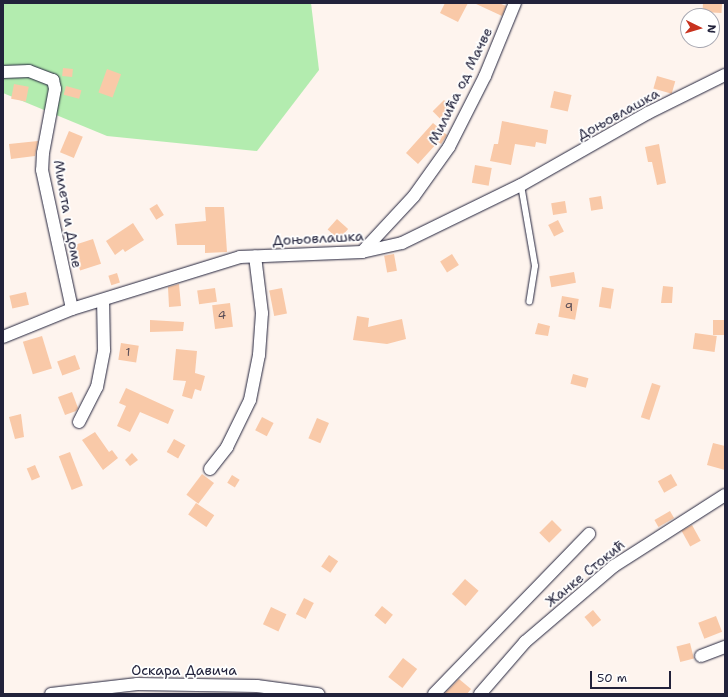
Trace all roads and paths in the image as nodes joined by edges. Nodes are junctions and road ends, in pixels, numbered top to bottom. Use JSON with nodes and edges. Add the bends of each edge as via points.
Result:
{"nodes":[{"id":1,"x":515,"y":3,"type":"edge"},
{"id":2,"x":3,"y":72,"type":"edge"},
{"id":3,"x":725,"y":75,"type":"edge"},
{"id":4,"x":521,"y":184,"type":"junction"},
{"id":5,"x":362,"y":252,"type":"junction"},
{"id":6,"x":255,"y":256,"type":"junction"},
{"id":7,"x":103,"y":300,"type":"junction"},
{"id":8,"x":529,"y":302,"type":"dead end"},
{"id":9,"x":72,"y":309,"type":"junction"},
{"id":10,"x":3,"y":337,"type":"edge"},
{"id":11,"x":78,"y":422,"type":"dead end"},
{"id":12,"x":210,"y":469,"type":"dead end"},
{"id":13,"x":725,"y":494,"type":"edge"},
{"id":14,"x":588,"y":534,"type":"dead end"},
{"id":15,"x":725,"y":648,"type":"edge"},
{"id":16,"x":701,"y":656,"type":"dead end"},
{"id":17,"x":51,"y":694,"type":"edge"},
{"id":18,"x":318,"y":694,"type":"edge"},
{"id":19,"x":434,"y":694,"type":"edge"},
{"id":20,"x":480,"y":694,"type":"edge"}],
"edges":[{"from":1,"to":5,"type":"street","name":"Милића од Мачве","via":[[485,76],[449,147],[414,196]]},
{"from":2,"to":9,"type":"street","name":"Милета и Доме","via":[[29,71],[53,80],[55,89],[42,170]]},
{"from":3,"to":4,"type":"street","name":"Доњовлашка","via":[[648,113]]},
{"from":4,"to":5,"type":"street","name":"Доњовлашка","via":[[402,243]]},
{"from":4,"to":8,"type":"lane","via":[[535,266]]},
{"from":5,"to":6,"type":"street","name":"Доњовлашка"},
{"from":6,"to":7,"type":"street","name":"Доњовлашка","via":[[240,257]]},
{"from":6,"to":12,"type":"street","via":[[262,313],[259,355],[250,400],[227,446]]},
{"from":7,"to":9,"type":"street","name":"Доњовлашка"},
{"from":7,"to":11,"type":"street","via":[[104,350],[96,387]]},
{"from":9,"to":10,"type":"street","name":"Доњовлашка"},
{"from":13,"to":20,"type":"street","name":"Жанке Стокић","via":[[614,566],[525,642]]},
{"from":14,"to":19,"type":"street"},
{"from":15,"to":16,"type":"street"},
{"from":17,"to":18,"type":"street","name":"Оскара Давича","via":[[137,684],[257,686]]}]}
